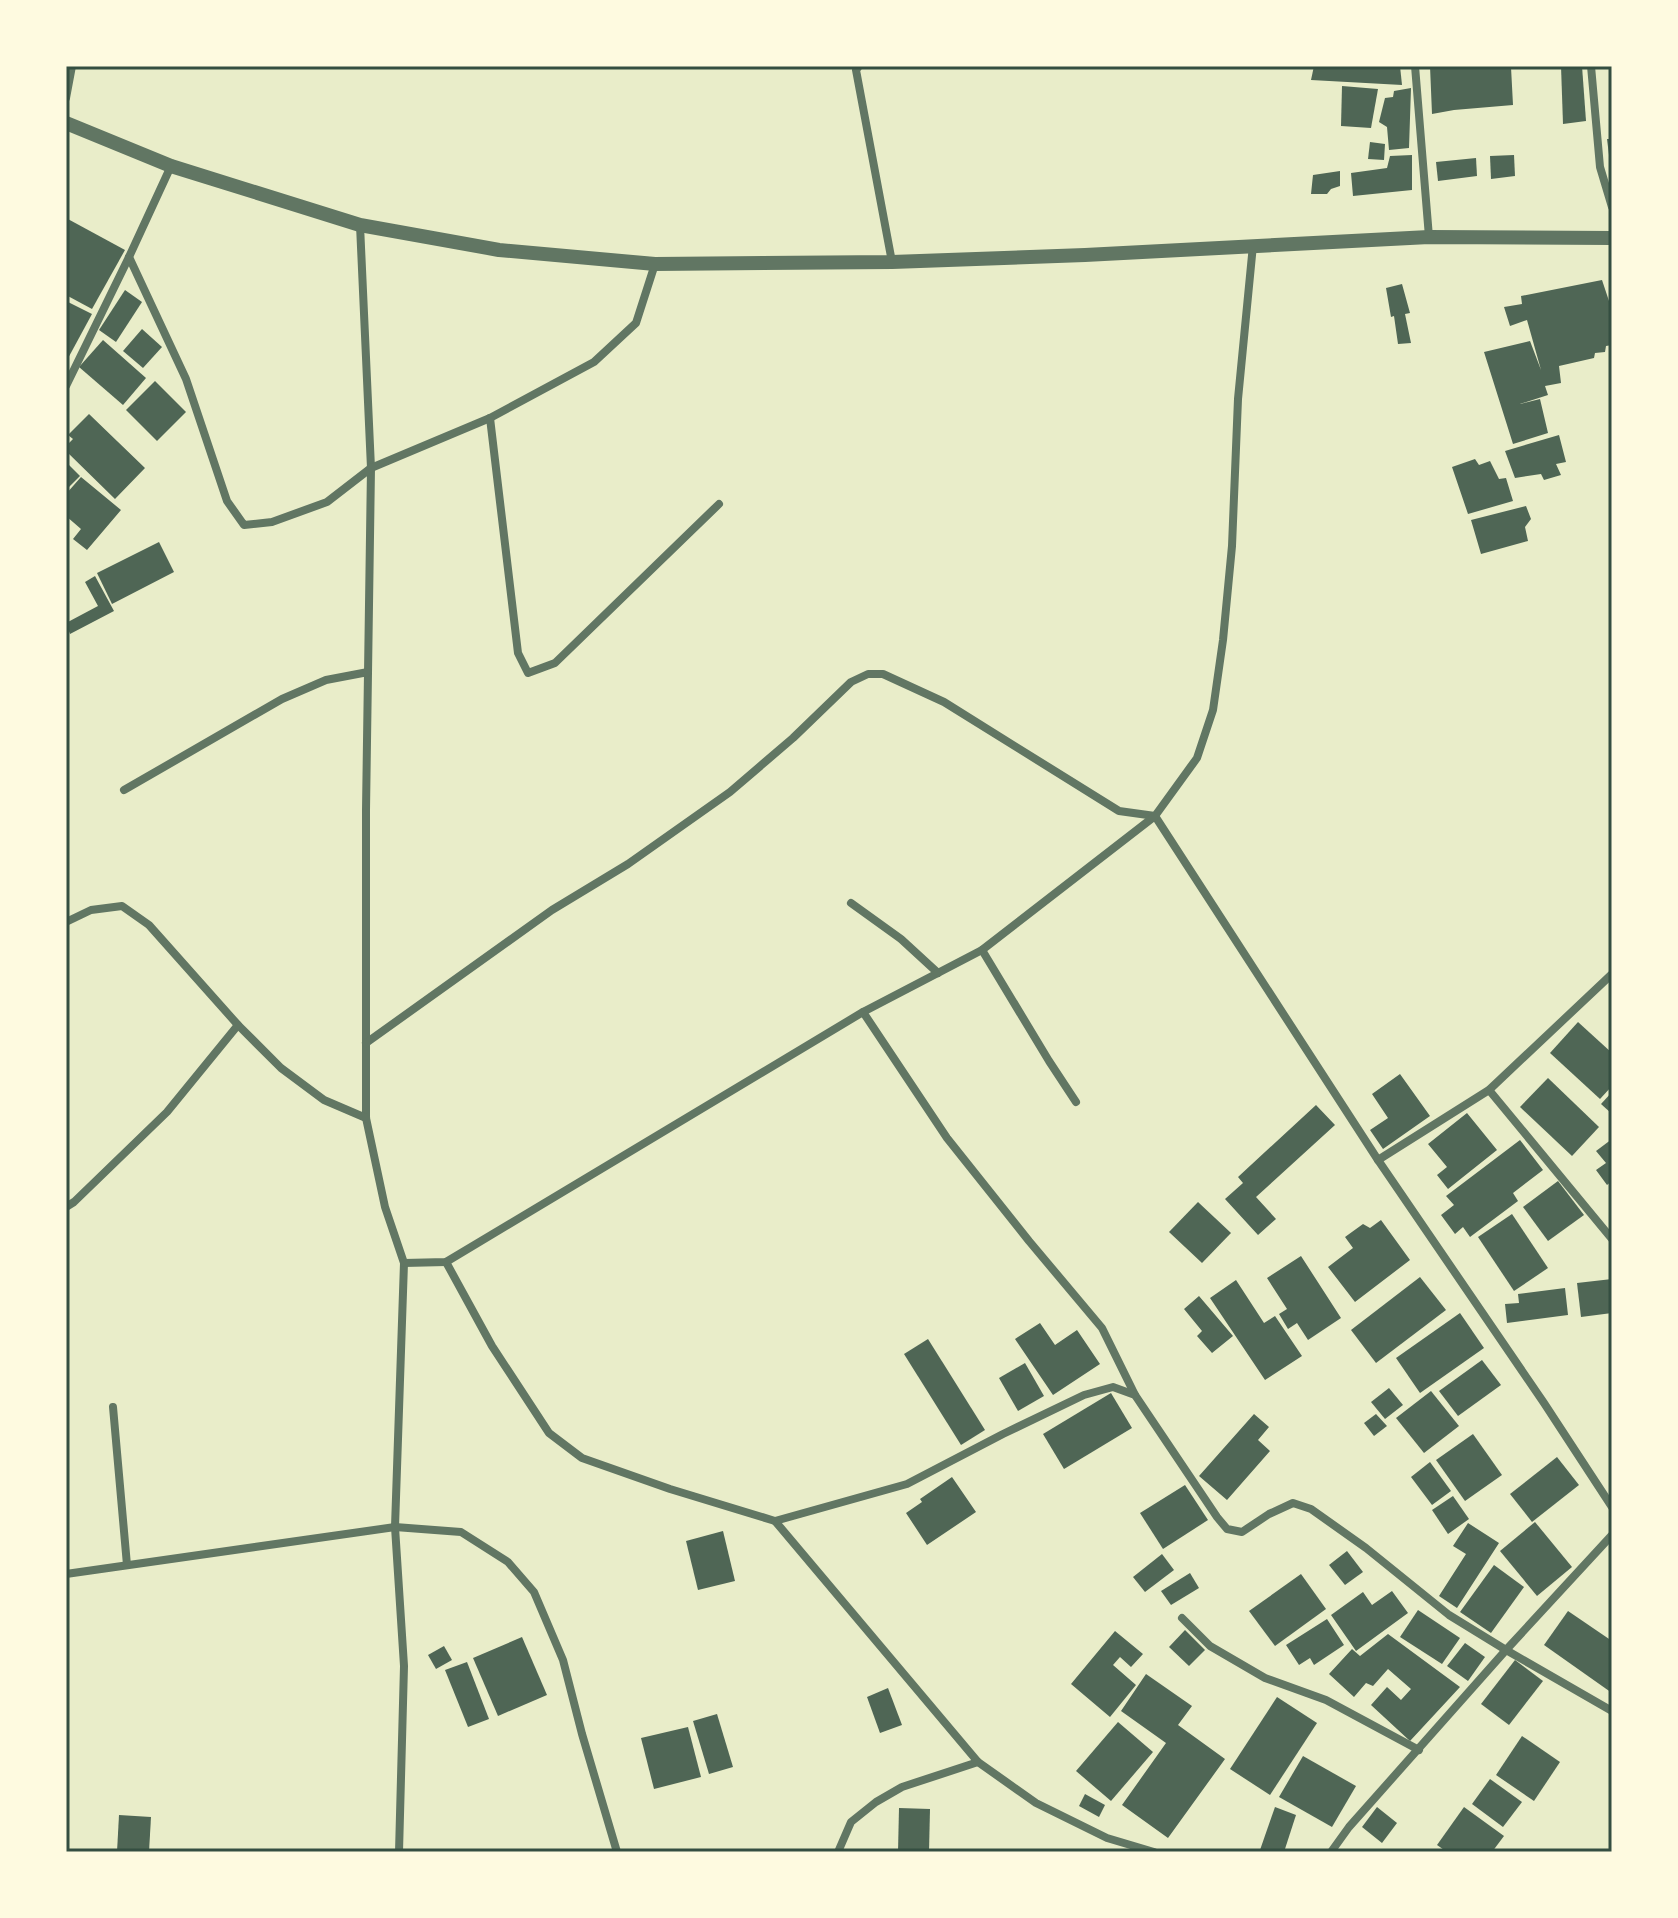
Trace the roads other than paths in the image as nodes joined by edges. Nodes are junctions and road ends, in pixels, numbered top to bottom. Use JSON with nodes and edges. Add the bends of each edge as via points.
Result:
{"nodes":[{"id":1,"x":72,"y":66,"type":"edge"},
{"id":2,"x":859,"y":66,"type":"edge"},
{"id":3,"x":1415,"y":66,"type":"edge"},
{"id":4,"x":1591,"y":66,"type":"edge"},
{"id":5,"x":66,"y":98,"type":"edge"},
{"id":6,"x":66,"y":123,"type":"edge"},
{"id":7,"x":171,"y":166,"type":"junction"},
{"id":8,"x":1612,"y":207,"type":"edge"},
{"id":9,"x":360,"y":225,"type":"junction"},
{"id":10,"x":1429,"y":237,"type":"junction"},
{"id":11,"x":1612,"y":238,"type":"edge"},
{"id":12,"x":1253,"y":245,"type":"junction"},
{"id":13,"x":129,"y":257,"type":"junction"},
{"id":14,"x":892,"y":262,"type":"junction"},
{"id":15,"x":655,"y":264,"type":"junction"},
{"id":16,"x":66,"y":386,"type":"edge"},
{"id":17,"x":490,"y":418,"type":"junction"},
{"id":18,"x":371,"y":468,"type":"junction"},
{"id":19,"x":719,"y":504,"type":"dead end"},
{"id":20,"x":368,"y":672,"type":"junction"},
{"id":21,"x":124,"y":790,"type":"dead end"},
{"id":22,"x":1155,"y":816,"type":"junction"},
{"id":23,"x":851,"y":903,"type":"dead end"},
{"id":24,"x":66,"y":922,"type":"edge"},
{"id":25,"x":982,"y":950,"type":"junction"},
{"id":26,"x":938,"y":973,"type":"junction"},
{"id":27,"x":1612,"y":974,"type":"edge"},
{"id":28,"x":863,"y":1012,"type":"junction"},
{"id":29,"x":238,"y":1025,"type":"junction"},
{"id":30,"x":366,"y":1043,"type":"junction"},
{"id":31,"x":1489,"y":1090,"type":"junction"},
{"id":32,"x":1076,"y":1102,"type":"dead end"},
{"id":33,"x":366,"y":1118,"type":"junction"},
{"id":34,"x":1378,"y":1160,"type":"junction"},
{"id":35,"x":66,"y":1207,"type":"edge"},
{"id":36,"x":1612,"y":1239,"type":"edge"},
{"id":37,"x":446,"y":1262,"type":"junction"},
{"id":38,"x":404,"y":1263,"type":"junction"},
{"id":39,"x":1135,"y":1395,"type":"junction"},
{"id":40,"x":113,"y":1407,"type":"dead end"},
{"id":41,"x":1612,"y":1507,"type":"edge"},
{"id":42,"x":775,"y":1521,"type":"junction"},
{"id":43,"x":395,"y":1527,"type":"junction"},
{"id":44,"x":1612,"y":1535,"type":"edge"},
{"id":45,"x":127,"y":1565,"type":"junction"},
{"id":46,"x":66,"y":1574,"type":"edge"},
{"id":47,"x":1182,"y":1618,"type":"dead end"},
{"id":48,"x":1506,"y":1650,"type":"junction"},
{"id":49,"x":1612,"y":1711,"type":"edge"},
{"id":50,"x":1419,"y":1750,"type":"junction"},
{"id":51,"x":978,"y":1762,"type":"junction"},
{"id":52,"x":399,"y":1852,"type":"edge"},
{"id":53,"x":617,"y":1852,"type":"edge"},
{"id":54,"x":838,"y":1852,"type":"edge"},
{"id":55,"x":1154,"y":1852,"type":"edge"},
{"id":56,"x":1331,"y":1852,"type":"edge"}],
"edges":[{"from":1,"to":5,"type":"street"},
{"from":2,"to":14,"type":"street"},
{"from":3,"to":10,"type":"street"},
{"from":4,"to":8,"type":"street","via":[[1600,167]]},
{"from":6,"to":7,"type":"street"},
{"from":7,"to":9,"type":"street"},
{"from":7,"to":13,"type":"street"},
{"from":9,"to":15,"type":"street","via":[[499,250]]},
{"from":9,"to":18,"type":"street"},
{"from":10,"to":11,"type":"street"},
{"from":10,"to":12,"type":"street"},
{"from":12,"to":14,"type":"street"},
{"from":12,"to":22,"type":"street","via":[[1238,399],[1232,546],[1213,710],[1197,758]]},
{"from":13,"to":16,"type":"street"},
{"from":13,"to":18,"type":"street","via":[[186,379],[227,501],[244,525],[272,522],[327,502]]},
{"from":14,"to":15,"type":"street"},
{"from":15,"to":17,"type":"street","via":[[636,323],[594,362]]},
{"from":17,"to":18,"type":"street"},
{"from":17,"to":19,"type":"street","via":[[518,653],[528,673],[555,663]]},
{"from":18,"to":20,"type":"street"},
{"from":20,"to":21,"type":"street","via":[[326,680],[282,699]]},
{"from":20,"to":30,"type":"street"},
{"from":22,"to":25,"type":"street"},
{"from":22,"to":30,"type":"street","via":[[1119,811],[944,702],[883,674],[868,674],[851,682],[730,792]]},
{"from":22,"to":34,"type":"street"},
{"from":23,"to":26,"type":"street"},
{"from":24,"to":29,"type":"street","via":[[91,910],[122,906],[149,925]]},
{"from":25,"to":26,"type":"street"},
{"from":25,"to":32,"type":"street"},
{"from":26,"to":28,"type":"street"},
{"from":27,"to":31,"type":"street"},
{"from":28,"to":37,"type":"street"},
{"from":28,"to":39,"type":"street","via":[[947,1138],[1102,1328]]},
{"from":29,"to":33,"type":"street","via":[[281,1068],[324,1100]]},
{"from":29,"to":35,"type":"street","via":[[167,1112]]},
{"from":30,"to":33,"type":"street"},
{"from":31,"to":34,"type":"street"},
{"from":31,"to":36,"type":"street"},
{"from":33,"to":38,"type":"street","via":[[385,1207]]},
{"from":34,"to":41,"type":"street"},
{"from":37,"to":38,"type":"street"},
{"from":37,"to":42,"type":"street","via":[[549,1433],[582,1458]]},
{"from":38,"to":43,"type":"street"},
{"from":39,"to":42,"type":"street","via":[[1113,1387],[1084,1395],[907,1484]]},
{"from":39,"to":48,"type":"street","via":[[1227,1529],[1242,1532],[1293,1503],[1311,1509],[1449,1615]]},
{"from":40,"to":45,"type":"street"},
{"from":42,"to":51,"type":"street"},
{"from":43,"to":45,"type":"street"},
{"from":43,"to":52,"type":"street","via":[[404,1666]]},
{"from":43,"to":53,"type":"street","via":[[461,1532],[508,1562],[534,1592],[563,1660]]},
{"from":44,"to":48,"type":"street"},
{"from":45,"to":46,"type":"street"},
{"from":47,"to":50,"type":"street","via":[[1210,1646],[1265,1678],[1326,1700]]},
{"from":48,"to":49,"type":"street"},
{"from":48,"to":50,"type":"street"},
{"from":50,"to":56,"type":"street"},
{"from":51,"to":54,"type":"street","via":[[902,1787],[876,1802],[851,1822]]},
{"from":51,"to":55,"type":"street","via":[[1036,1803],[1107,1838]]}]}
